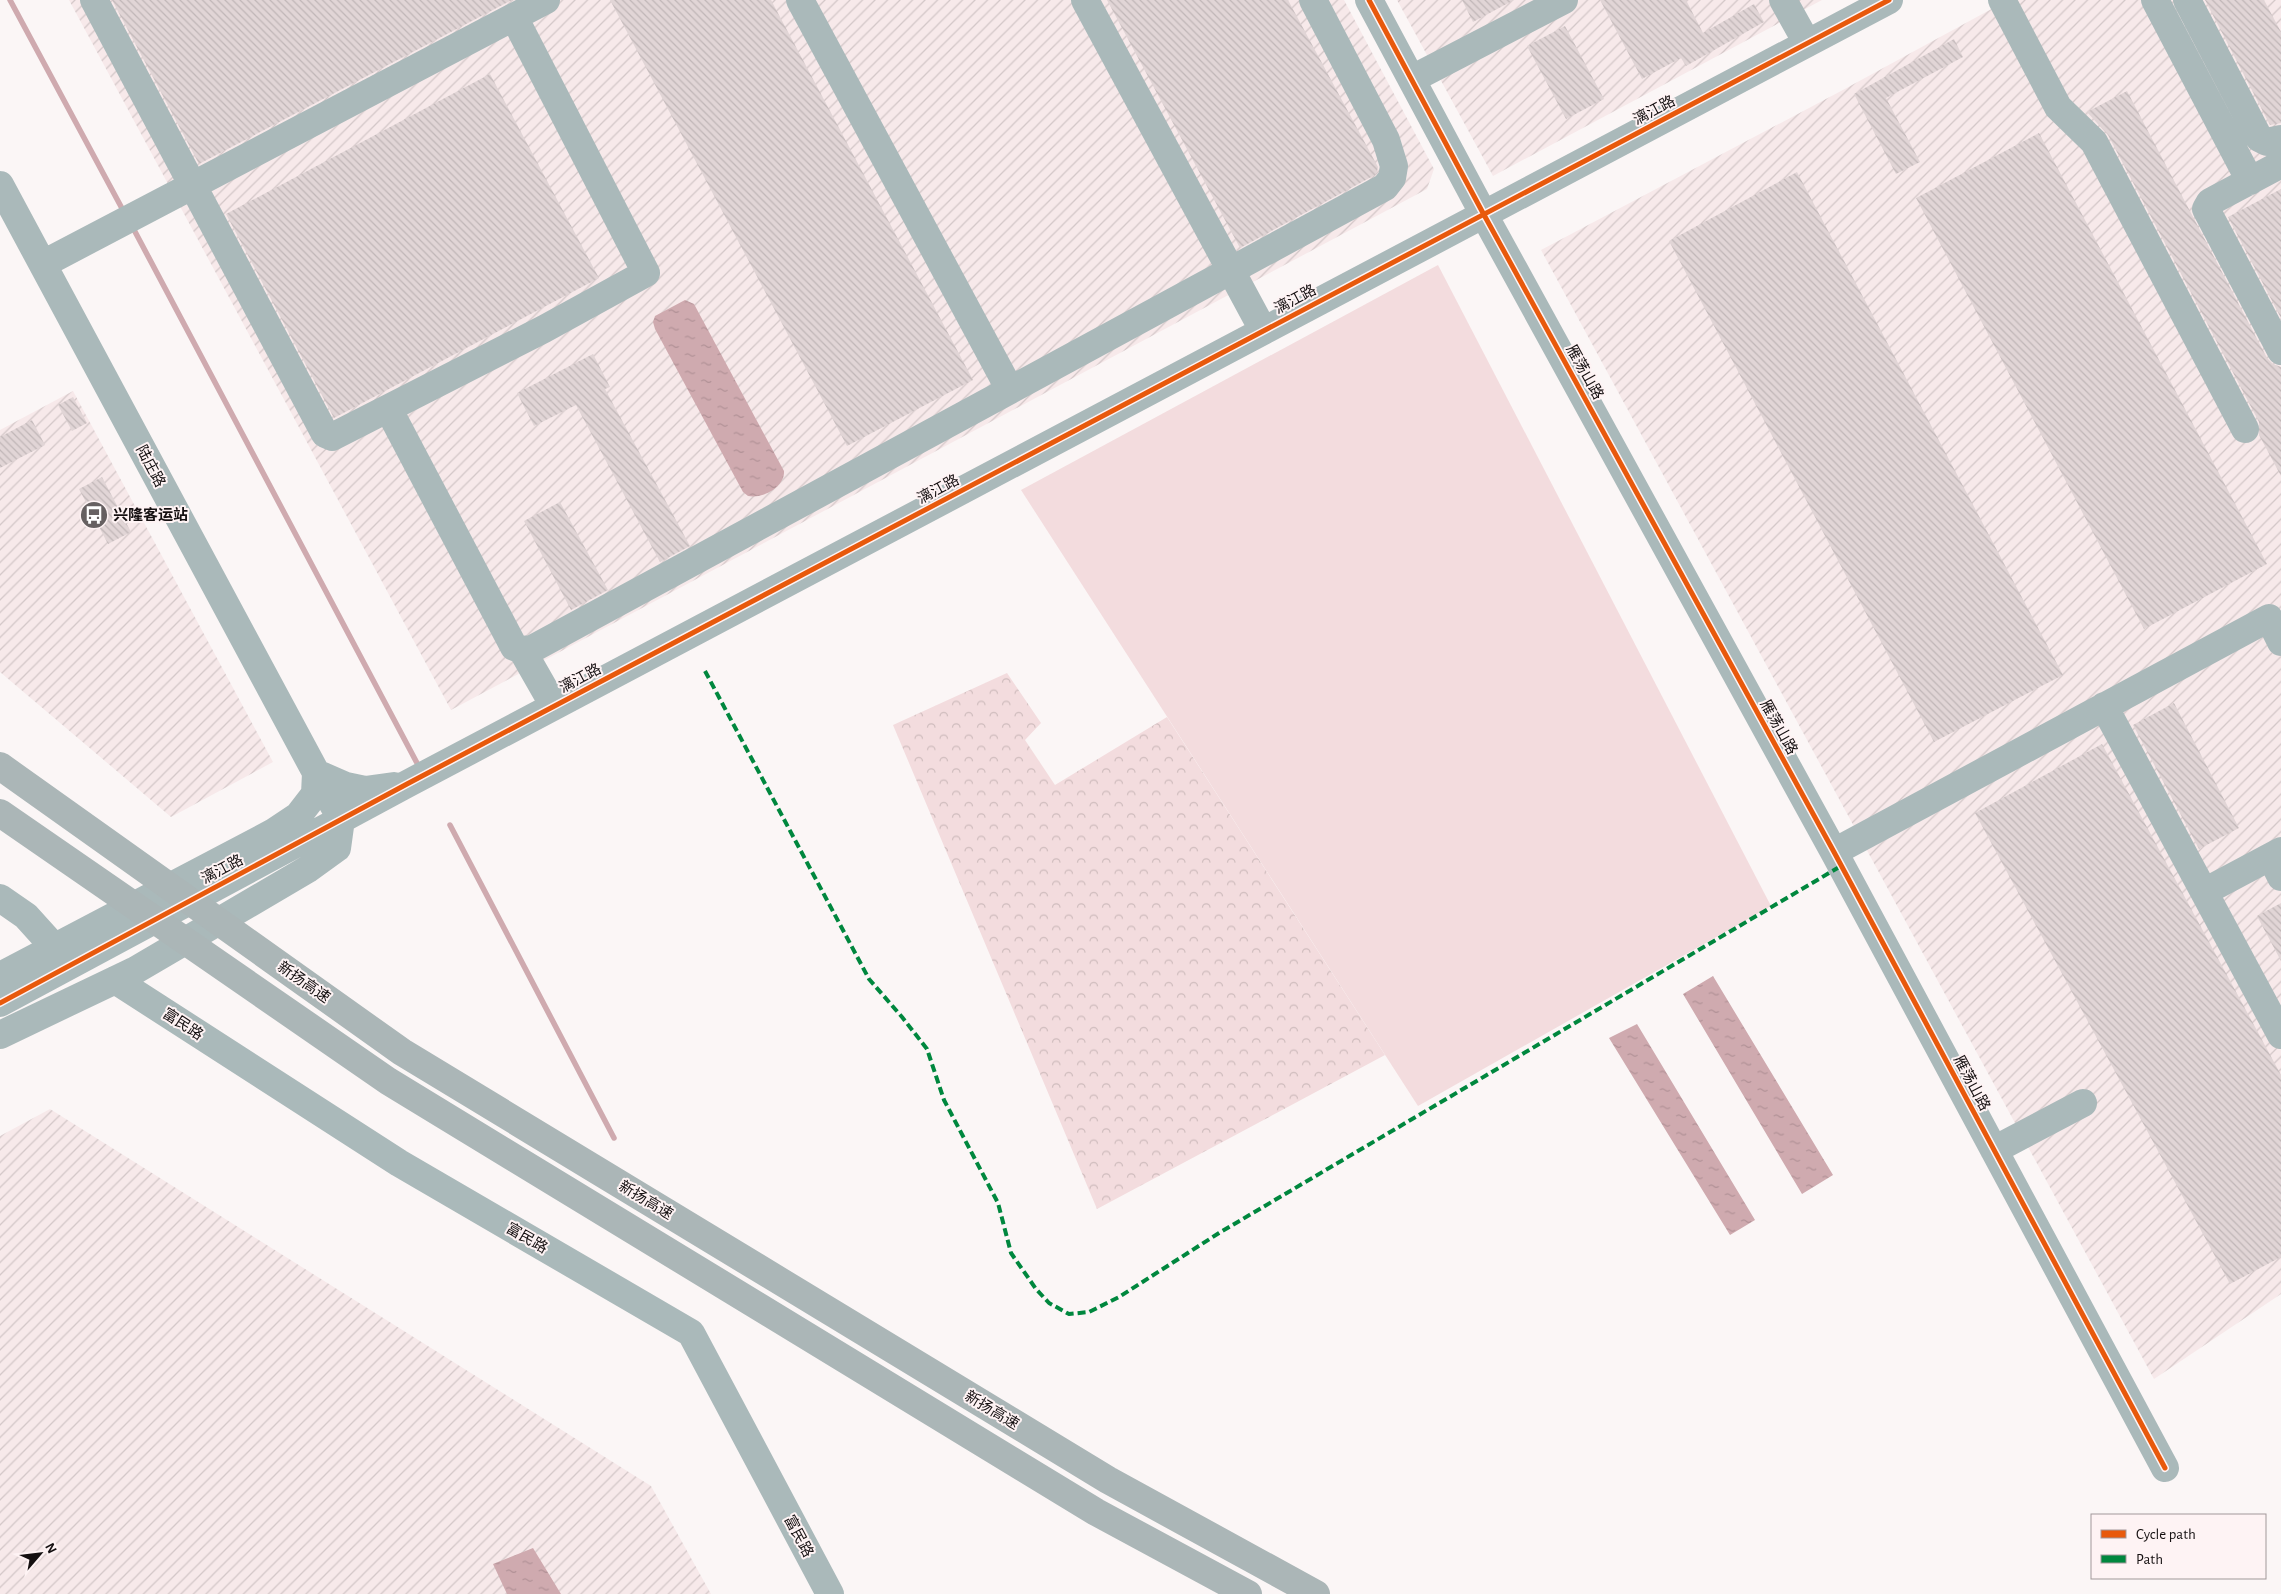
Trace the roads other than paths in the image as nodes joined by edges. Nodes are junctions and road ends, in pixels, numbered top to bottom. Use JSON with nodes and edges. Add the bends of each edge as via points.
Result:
{"nodes":[{"id":1,"x":94,"y":0,"type":"edge"},
{"id":2,"x":546,"y":0,"type":"edge"},
{"id":3,"x":800,"y":0,"type":"edge"},
{"id":4,"x":1086,"y":0,"type":"edge"},
{"id":5,"x":1313,"y":0,"type":"edge"},
{"id":6,"x":1369,"y":0,"type":"edge"},
{"id":7,"x":1564,"y":0,"type":"edge"},
{"id":8,"x":1783,"y":0,"type":"edge"},
{"id":9,"x":1889,"y":0,"type":"edge"},
{"id":10,"x":2002,"y":0,"type":"edge"},
{"id":11,"x":2155,"y":0,"type":"edge"},
{"id":12,"x":2187,"y":0,"type":"edge"},
{"id":13,"x":514,"y":17,"type":"junction"},
{"id":14,"x":1807,"y":43,"type":"junction"},
{"id":15,"x":1412,"y":79,"type":"junction"},
{"id":16,"x":2281,"y":139,"type":"edge"},
{"id":17,"x":2281,"y":164,"type":"edge"},
{"id":18,"x":2250,"y":181,"type":"junction"},
{"id":19,"x":0,"y":185,"type":"edge"},
{"id":20,"x":193,"y":186,"type":"junction"},
{"id":21,"x":1483,"y":213,"type":"junction"},
{"id":22,"x":43,"y":264,"type":"junction"},
{"id":23,"x":1231,"y":271,"type":"junction"},
{"id":24,"x":1263,"y":330,"type":"junction"},
{"id":25,"x":2281,"y":351,"type":"edge"},
{"id":26,"x":1010,"y":390,"type":"junction"},
{"id":27,"x":389,"y":410,"type":"junction"},
{"id":28,"x":2245,"y":428,"type":"dead end"},
{"id":29,"x":2281,"y":642,"type":"edge"},
{"id":30,"x":522,"y":650,"type":"junction"},
{"id":31,"x":554,"y":706,"type":"junction"},
{"id":32,"x":2104,"y":706,"type":"junction"},
{"id":33,"x":0,"y":766,"type":"edge"},
{"id":34,"x":316,"y":773,"type":"junction"},
{"id":35,"x":408,"y":784,"type":"junction"},
{"id":36,"x":0,"y":813,"type":"edge"},
{"id":37,"x":341,"y":819,"type":"junction"},
{"id":38,"x":1834,"y":852,"type":"junction"},
{"id":39,"x":2278,"y":862,"type":"edge"},
{"id":40,"x":2204,"y":892,"type":"junction"},
{"id":41,"x":0,"y":898,"type":"edge"},
{"id":42,"x":54,"y":948,"type":"junction"},
{"id":43,"x":0,"y":976,"type":"edge"},
{"id":44,"x":115,"y":980,"type":"junction"},
{"id":45,"x":0,"y":1003,"type":"edge"},
{"id":46,"x":2279,"y":1026,"type":"edge"},
{"id":47,"x":0,"y":1034,"type":"edge"},
{"id":48,"x":2084,"y":1103,"type":"dead end"},
{"id":49,"x":1994,"y":1150,"type":"junction"},
{"id":50,"x":2165,"y":1468,"type":"dead end"},
{"id":51,"x":830,"y":1594,"type":"edge"},
{"id":52,"x":1248,"y":1594,"type":"edge"},
{"id":53,"x":1316,"y":1594,"type":"edge"}],
"edges":[{"from":1,"to":20,"type":"street"},
{"from":2,"to":13,"type":"street"},
{"from":3,"to":26,"type":"street"},
{"from":4,"to":23,"type":"street"},
{"from":5,"to":23,"type":"street","via":[[1386,140],[1394,166],[1392,178],[1375,194]]},
{"from":6,"to":15,"type":"street","name":"雁荡山路"},
{"from":7,"to":15,"type":"street"},
{"from":8,"to":14,"type":"street"},
{"from":9,"to":14,"type":"street","name":"漓江路"},
{"from":10,"to":28,"type":"street","via":[[2058,107],[2094,142]]},
{"from":11,"to":18,"type":"street"},
{"from":12,"to":16,"type":"street","via":[[2259,138],[2267,142]]},
{"from":13,"to":20,"type":"street"},
{"from":13,"to":27,"type":"street","via":[[646,274]]},
{"from":14,"to":21,"type":"street","name":"漓江路"},
{"from":15,"to":21,"type":"street","name":"雁荡山路"},
{"from":17,"to":18,"type":"street"},
{"from":18,"to":25,"type":"street","via":[[2210,202],[2206,209]]},
{"from":19,"to":22,"type":"street","name":"陆庄路"},
{"from":20,"to":22,"type":"street"},
{"from":20,"to":27,"type":"street","via":[[325,434],[332,437]]},
{"from":21,"to":24,"type":"street","name":"漓江路"},
{"from":21,"to":38,"type":"street","name":"雁荡山路"},
{"from":22,"to":34,"type":"street","name":"陆庄路"},
{"from":23,"to":24,"type":"street"},
{"from":23,"to":26,"type":"street"},
{"from":24,"to":31,"type":"street","name":"漓江路"},
{"from":26,"to":30,"type":"street","via":[[532,649]]},
{"from":27,"to":30,"type":"street","via":[[514,647]]},
{"from":29,"to":32,"type":"street","via":[[2269,618]]},
{"from":30,"to":31,"type":"street"},
{"from":31,"to":35,"type":"street","name":"漓江路"},
{"from":32,"to":38,"type":"street"},
{"from":32,"to":40,"type":"street"},
{"from":33,"to":53,"type":"highway","name":"新扬高速","via":[[402,1052],[1108,1480]]},
{"from":34,"to":35,"type":"street","via":[[365,790]]},
{"from":34,"to":37,"type":"street","name":"陆庄路"},
{"from":34,"to":42,"type":"street","via":[[315,794],[298,816],[274,832]]},
{"from":35,"to":37,"type":"street","name":"漓江路"},
{"from":36,"to":52,"type":"highway","via":[[388,1081],[1087,1507]]},
{"from":37,"to":44,"type":"street","via":[[337,848]]},
{"from":37,"to":45,"type":"street","name":"漓江路"},
{"from":38,"to":49,"type":"street","name":"雁荡山路"},
{"from":39,"to":40,"type":"street"},
{"from":40,"to":46,"type":"street"},
{"from":41,"to":42,"type":"street","via":[[26,916]]},
{"from":42,"to":43,"type":"street"},
{"from":44,"to":47,"type":"street"},
{"from":44,"to":51,"type":"street","name":"富民路","via":[[399,1163],[691,1333]]},
{"from":48,"to":49,"type":"street"},
{"from":49,"to":50,"type":"street","name":"雁荡山路"}]}
